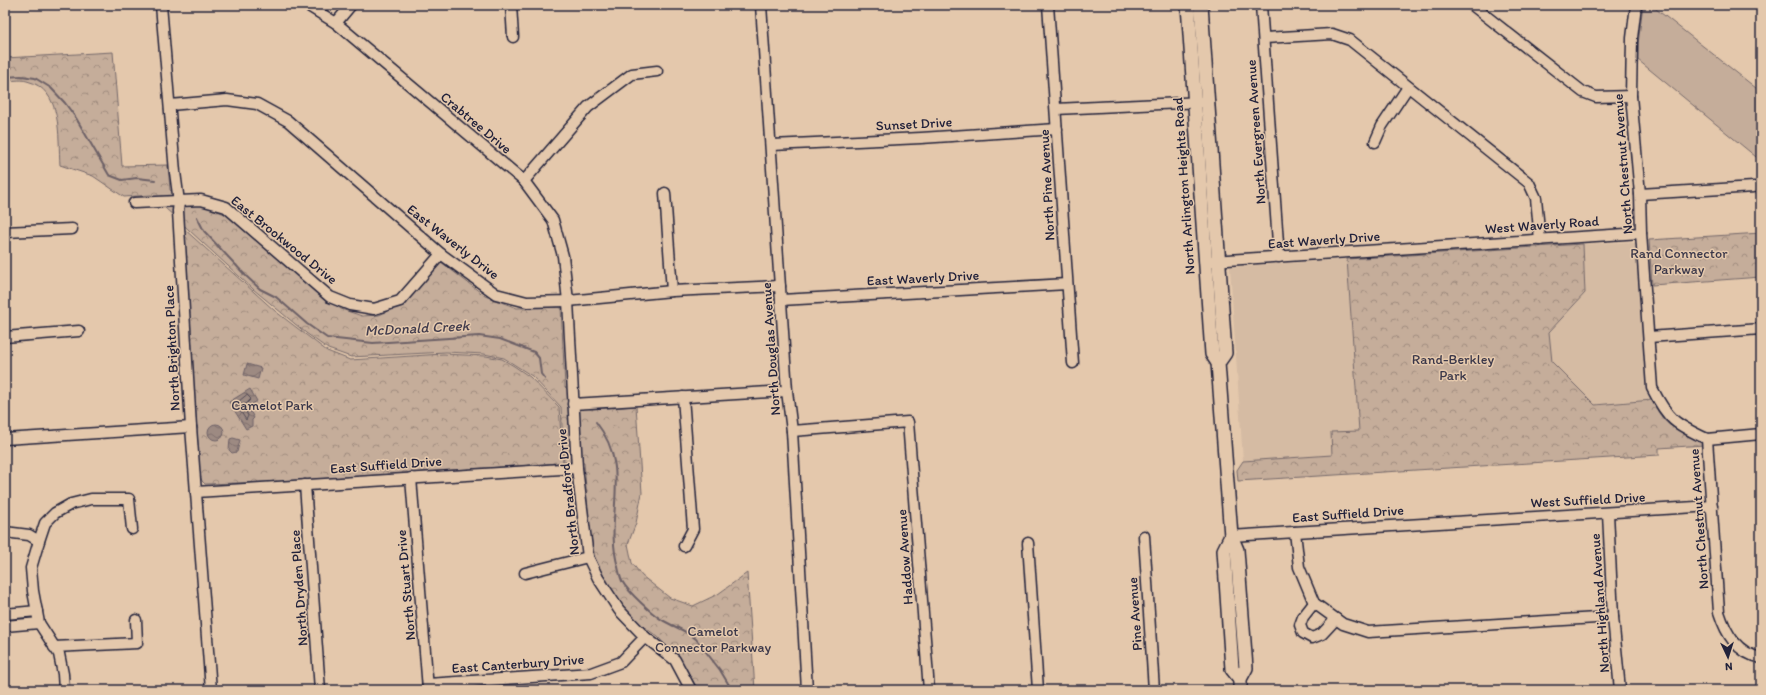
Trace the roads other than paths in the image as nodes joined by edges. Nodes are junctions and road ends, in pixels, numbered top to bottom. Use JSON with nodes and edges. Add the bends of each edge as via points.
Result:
{"nodes":[{"id":1,"x":161,"y":5,"type":"edge"},
{"id":2,"x":307,"y":5,"type":"edge"},
{"id":3,"x":351,"y":5,"type":"edge"},
{"id":4,"x":511,"y":5,"type":"edge"},
{"id":5,"x":762,"y":5,"type":"edge"},
{"id":6,"x":1048,"y":5,"type":"edge"},
{"id":7,"x":1188,"y":5,"type":"edge"},
{"id":8,"x":1202,"y":5,"type":"edge"},
{"id":9,"x":1261,"y":5,"type":"edge"},
{"id":10,"x":1472,"y":5,"type":"edge"},
{"id":11,"x":1636,"y":5,"type":"edge"},
{"id":12,"x":336,"y":23,"type":"junction"},
{"id":13,"x":513,"y":37,"type":"dead end"},
{"id":14,"x":1264,"y":38,"type":"junction"},
{"id":15,"x":657,"y":71,"type":"dead end"},
{"id":16,"x":1408,"y":87,"type":"junction"},
{"id":17,"x":1631,"y":96,"type":"junction"},
{"id":18,"x":1208,"y":101,"type":"junction"},
{"id":19,"x":1195,"y":102,"type":"junction"},
{"id":20,"x":170,"y":105,"type":"junction"},
{"id":21,"x":1056,"y":109,"type":"junction"},
{"id":22,"x":1057,"y":129,"type":"junction"},
{"id":23,"x":1375,"y":142,"type":"dead end"},
{"id":24,"x":772,"y":145,"type":"junction"},
{"id":25,"x":524,"y":181,"type":"junction"},
{"id":26,"x":1754,"y":187,"type":"dead end"},
{"id":27,"x":665,"y":193,"type":"dead end"},
{"id":28,"x":1640,"y":194,"type":"junction"},
{"id":29,"x":179,"y":202,"type":"junction"},
{"id":30,"x":134,"y":203,"type":"dead end"},
{"id":31,"x":72,"y":229,"type":"dead end"},
{"id":32,"x":5,"y":232,"type":"edge"},
{"id":33,"x":1641,"y":233,"type":"junction"},
{"id":34,"x":1540,"y":240,"type":"junction"},
{"id":35,"x":1444,"y":245,"type":"joint"},
{"id":36,"x":441,"y":254,"type":"junction"},
{"id":37,"x":1279,"y":257,"type":"junction"},
{"id":38,"x":1212,"y":261,"type":"junction"},
{"id":39,"x":1067,"y":284,"type":"junction"},
{"id":40,"x":780,"y":286,"type":"junction"},
{"id":41,"x":672,"y":291,"type":"junction"},
{"id":42,"x":781,"y":300,"type":"junction"},
{"id":43,"x":568,"y":301,"type":"junction"},
{"id":44,"x":1761,"y":329,"type":"edge"},
{"id":45,"x":79,"y":331,"type":"dead end"},
{"id":46,"x":5,"y":337,"type":"edge"},
{"id":47,"x":1648,"y":337,"type":"junction"},
{"id":48,"x":1073,"y":363,"type":"dead end"},
{"id":49,"x":788,"y":391,"type":"junction"},
{"id":50,"x":683,"y":397,"type":"junction"},
{"id":51,"x":573,"y":404,"type":"junction"},
{"id":52,"x":191,"y":426,"type":"junction"},
{"id":53,"x":792,"y":431,"type":"junction"},
{"id":54,"x":1761,"y":434,"type":"edge"},
{"id":55,"x":5,"y":439,"type":"edge"},
{"id":56,"x":1707,"y":439,"type":"junction"},
{"id":57,"x":577,"y":468,"type":"junction"},
{"id":58,"x":411,"y":478,"type":"junction"},
{"id":59,"x":305,"y":485,"type":"junction"},
{"id":60,"x":196,"y":492,"type":"junction"},
{"id":61,"x":1712,"y":506,"type":"junction"},
{"id":62,"x":1608,"y":514,"type":"junction"},
{"id":63,"x":1466,"y":520,"type":"joint"},
{"id":64,"x":132,"y":529,"type":"dead end"},
{"id":65,"x":5,"y":532,"type":"edge"},
{"id":66,"x":1295,"y":532,"type":"junction"},
{"id":67,"x":1144,"y":536,"type":"dead end"},
{"id":68,"x":1232,"y":536,"type":"junction"},
{"id":69,"x":39,"y":541,"type":"junction"},
{"id":70,"x":1028,"y":543,"type":"dead end"},
{"id":71,"x":684,"y":546,"type":"dead end"},
{"id":72,"x":588,"y":557,"type":"junction"},
{"id":73,"x":525,"y":573,"type":"dead end"},
{"id":74,"x":1314,"y":603,"type":"junction"},
{"id":75,"x":37,"y":611,"type":"junction"},
{"id":76,"x":5,"y":614,"type":"edge"},
{"id":77,"x":1613,"y":616,"type":"junction"},
{"id":78,"x":1336,"y":619,"type":"junction"},
{"id":79,"x":136,"y":620,"type":"dead end"},
{"id":80,"x":40,"y":623,"type":"junction"},
{"id":81,"x":5,"y":626,"type":"edge"},
{"id":82,"x":645,"y":637,"type":"junction"},
{"id":83,"x":54,"y":647,"type":"junction"},
{"id":84,"x":1761,"y":658,"type":"edge"},
{"id":85,"x":1240,"y":684,"type":"edge"},
{"id":86,"x":428,"y":687,"type":"edge"},
{"id":87,"x":64,"y":690,"type":"edge"},
{"id":88,"x":211,"y":690,"type":"edge"},
{"id":89,"x":320,"y":690,"type":"edge"},
{"id":90,"x":691,"y":690,"type":"edge"},
{"id":91,"x":807,"y":690,"type":"edge"},
{"id":92,"x":929,"y":690,"type":"edge"},
{"id":93,"x":1038,"y":690,"type":"edge"},
{"id":94,"x":1154,"y":690,"type":"edge"},
{"id":95,"x":1620,"y":690,"type":"edge"}],
"edges":[{"from":1,"to":20,"type":"street","name":"North Brighton Place"},
{"from":2,"to":12,"type":"street","name":"Crabtree Drive"},
{"from":3,"to":12,"type":"street"},
{"from":4,"to":13,"type":"street"},
{"from":5,"to":24,"type":"street","name":"North Douglas Avenue"},
{"from":6,"to":21,"type":"street","name":"North Pine Avenue"},
{"from":7,"to":19,"type":"main road","name":"North Arlington Heights Road"},
{"from":8,"to":18,"type":"main road","name":"North Arlington Heights Road"},
{"from":9,"to":14,"type":"street","name":"North Evergreen Avenue"},
{"from":10,"to":17,"type":"street","via":[[1583,92],[1596,97]]},
{"from":11,"to":17,"type":"street","name":"North Chestnut Avenue","via":[[1632,38]]},
{"from":12,"to":25,"type":"street","name":"Crabtree Drive"},
{"from":14,"to":16,"type":"street","via":[[1332,34],[1350,40]]},
{"from":14,"to":37,"type":"street","name":"North Evergreen Avenue"},
{"from":15,"to":25,"type":"street","via":[[632,74],[588,107]]},
{"from":16,"to":23,"type":"street","via":[[1382,126]]},
{"from":16,"to":34,"type":"street","via":[[1529,184],[1536,198]]},
{"from":17,"to":28,"type":"street","name":"North Chestnut Avenue"},
{"from":18,"to":19,"type":"street"},
{"from":18,"to":38,"type":"main road","name":"North Arlington Heights Road"},
{"from":19,"to":21,"type":"street"},
{"from":19,"to":38,"type":"main road","name":"North Arlington Heights Road"},
{"from":20,"to":29,"type":"street","name":"North Brighton Place"},
{"from":20,"to":36,"type":"street","name":"East Waverly Drive","via":[[227,100],[257,104],[288,121]]},
{"from":21,"to":22,"type":"street","name":"North Pine Avenue"},
{"from":22,"to":24,"type":"street","name":"Sunset Drive"},
{"from":22,"to":39,"type":"street","name":"North Pine Avenue"},
{"from":24,"to":40,"type":"street","name":"North Douglas Avenue"},
{"from":25,"to":43,"type":"street","name":"Crabtree Drive","via":[[553,220],[563,256]]},
{"from":26,"to":28,"type":"street"},
{"from":27,"to":41,"type":"street"},
{"from":28,"to":33,"type":"street","name":"North Chestnut Avenue"},
{"from":29,"to":30,"type":"street","name":"East Brookwood Drive"},
{"from":29,"to":36,"type":"street","name":"East Brookwood Drive","via":[[201,200],[226,207],[330,297],[350,305],[374,309],[400,301]]},
{"from":29,"to":52,"type":"street","name":"North Brighton Place"},
{"from":31,"to":32,"type":"street"},
{"from":33,"to":34,"type":"street","name":"West Waverly Road"},
{"from":33,"to":47,"type":"street","name":"North Chestnut Avenue"},
{"from":34,"to":35,"type":"street","name":"West Waverly Road"},
{"from":35,"to":37,"type":"street","name":"East Waverly Drive"},
{"from":36,"to":43,"type":"street","name":"East Waverly Drive","via":[[496,294],[527,302]]},
{"from":37,"to":38,"type":"street","name":"East Waverly Drive"},
{"from":38,"to":68,"type":"main road","name":"North Arlington Heights Road","via":[[1224,353],[1218,363]]},
{"from":39,"to":42,"type":"street","name":"East Waverly Drive"},
{"from":39,"to":48,"type":"street","name":"North Pine Avenue"},
{"from":40,"to":41,"type":"street","name":"East Waverly Drive"},
{"from":40,"to":42,"type":"street","name":"North Douglas Avenue"},
{"from":41,"to":43,"type":"street","name":"East Waverly Drive"},
{"from":42,"to":49,"type":"street","name":"North Douglas Avenue"},
{"from":43,"to":51,"type":"street","name":"North Bradford Drive"},
{"from":44,"to":47,"type":"street"},
{"from":45,"to":46,"type":"street"},
{"from":47,"to":56,"type":"street","name":"North Chestnut Avenue","via":[[1652,388],[1664,410],[1680,426]]},
{"from":49,"to":50,"type":"street"},
{"from":49,"to":53,"type":"street","name":"North Douglas Avenue"},
{"from":50,"to":51,"type":"street"},
{"from":50,"to":71,"type":"street","via":[[693,529]]},
{"from":51,"to":57,"type":"street","name":"North Bradford Drive"},
{"from":52,"to":55,"type":"street"},
{"from":52,"to":60,"type":"street","name":"North Brighton Place"},
{"from":53,"to":91,"type":"street","name":"North Douglas Avenue"},
{"from":53,"to":92,"type":"street","name":"Haddow Avenue","via":[[908,422]]},
{"from":54,"to":56,"type":"street"},
{"from":56,"to":61,"type":"street","name":"North Chestnut Avenue"},
{"from":57,"to":58,"type":"street","name":"East Suffield Drive"},
{"from":57,"to":72,"type":"street","name":"North Bradford Drive"},
{"from":58,"to":59,"type":"street","name":"East Suffield Drive"},
{"from":58,"to":86,"type":"street","name":"North Stuart Drive"},
{"from":59,"to":60,"type":"street","name":"East Suffield Drive"},
{"from":59,"to":89,"type":"street","name":"North Dryden Place"},
{"from":60,"to":88,"type":"street","name":"North Brighton Place"},
{"from":61,"to":62,"type":"street","name":"West Suffield Drive"},
{"from":61,"to":84,"type":"street","name":"North Chestnut Avenue","via":[[1719,612],[1729,636],[1738,647]]},
{"from":62,"to":63,"type":"street","name":"West Suffield Drive"},
{"from":62,"to":77,"type":"street","name":"North Highland Avenue"},
{"from":63,"to":66,"type":"street","name":"East Suffield Drive"},
{"from":64,"to":69,"type":"street","via":[[129,499],[91,499],[71,504],[55,513],[46,523]]},
{"from":65,"to":69,"type":"street","via":[[29,535]]},
{"from":66,"to":68,"type":"street","name":"East Suffield Drive"},
{"from":66,"to":74,"type":"street","via":[[1299,567]]},
{"from":67,"to":94,"type":"street","name":"Pine Avenue"},
{"from":68,"to":85,"type":"main road","name":"North Arlington Heights Road","via":[[1237,550],[1246,668]]},
{"from":69,"to":75,"type":"street","via":[[31,568]]},
{"from":70,"to":93,"type":"street"},
{"from":72,"to":73,"type":"street"},
{"from":72,"to":82,"type":"street","name":"North Bradford Drive","via":[[598,578],[620,610]]},
{"from":74,"to":78,"type":"street"},
{"from":74,"to":78,"type":"street","via":[[1300,625],[1304,633],[1312,638],[1322,634]]},
{"from":75,"to":76,"type":"street"},
{"from":75,"to":80,"type":"street"},
{"from":77,"to":78,"type":"street","via":[[1368,632],[1342,624]]},
{"from":77,"to":95,"type":"street","name":"North Highland Avenue"},
{"from":79,"to":83,"type":"street","via":[[137,643]]},
{"from":80,"to":81,"type":"street"},
{"from":80,"to":83,"type":"street"},
{"from":82,"to":86,"type":"street","name":"East Canterbury Drive","via":[[621,662],[591,673]]},
{"from":82,"to":90,"type":"street","name":"North Bradford Drive","via":[[675,660]]},
{"from":83,"to":87,"type":"street","via":[[63,674]]}]}
